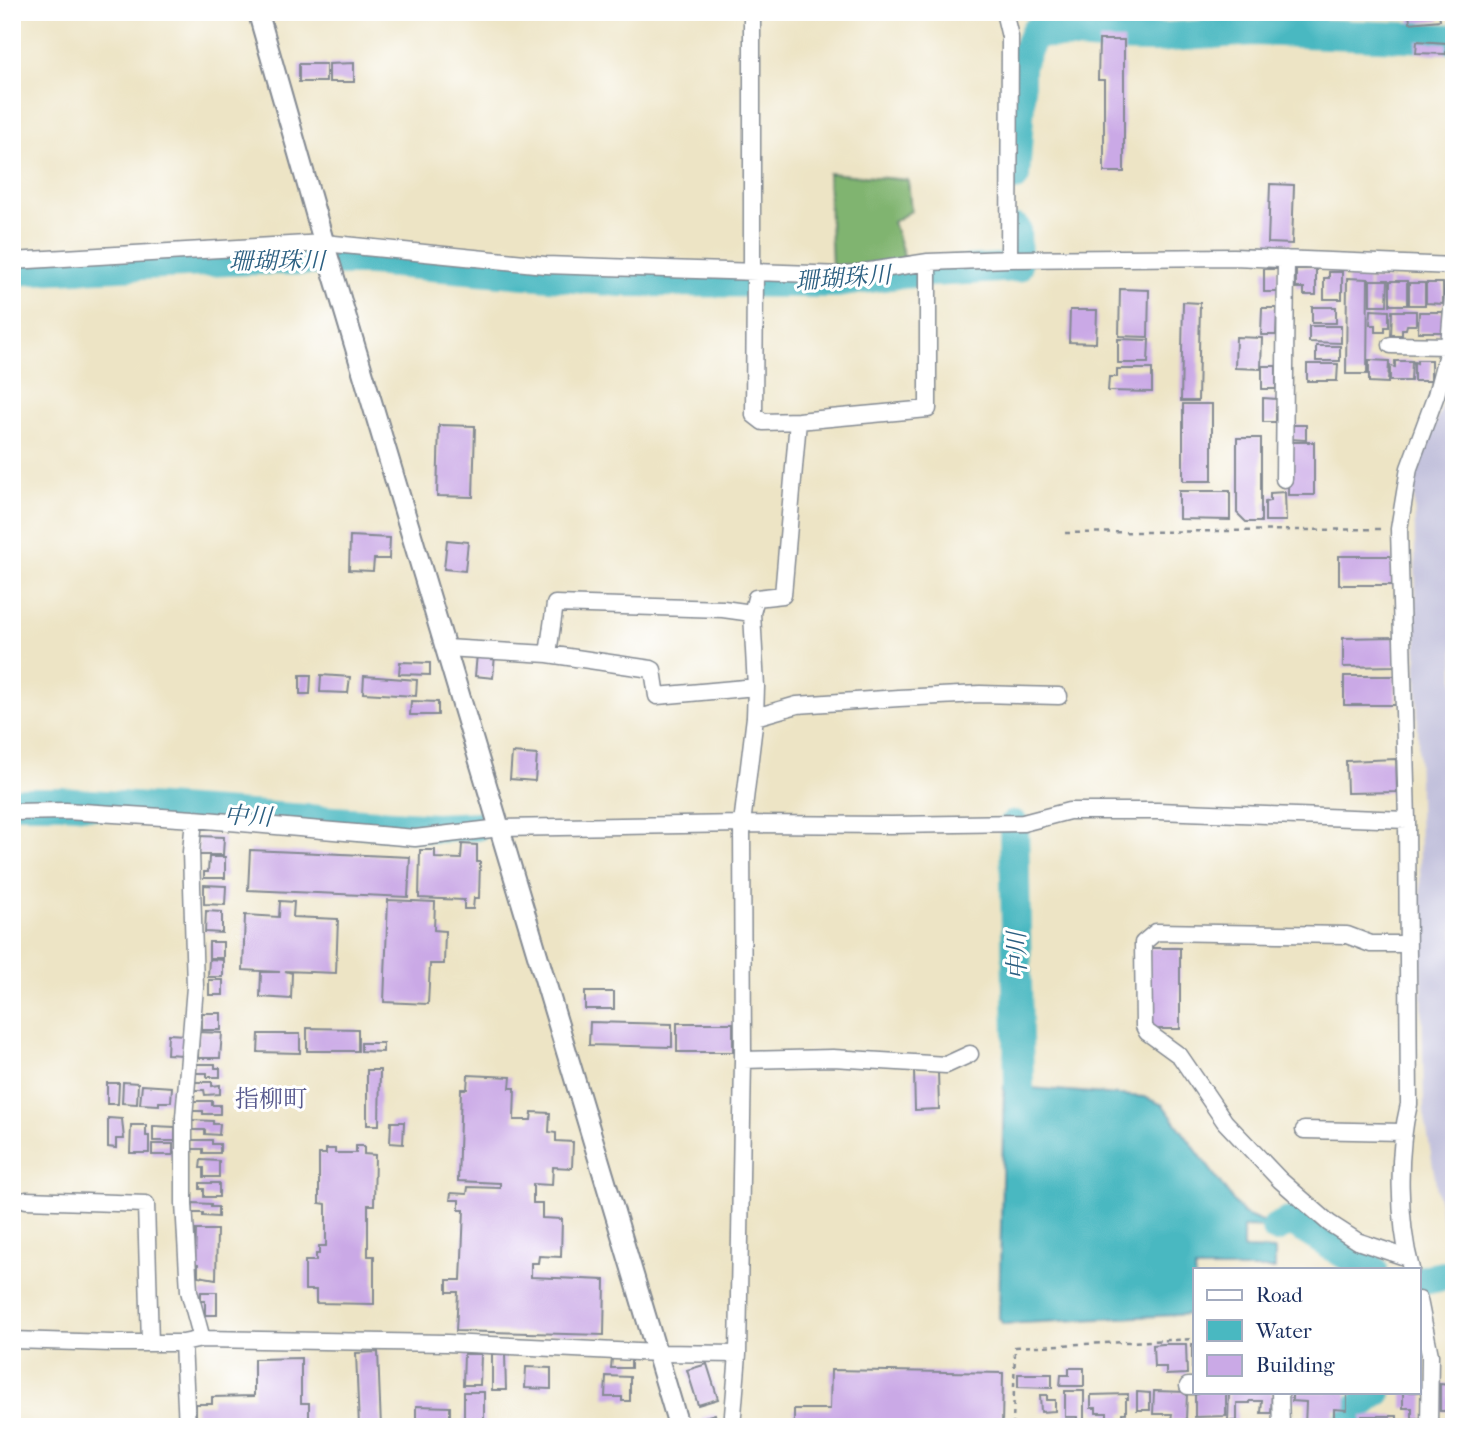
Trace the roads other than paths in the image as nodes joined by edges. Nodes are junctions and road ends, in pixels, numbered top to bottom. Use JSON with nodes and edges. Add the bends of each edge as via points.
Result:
{"nodes":[{"id":1,"x":258,"y":12,"type":"edge"},
{"id":2,"x":752,"y":12,"type":"edge"},
{"id":3,"x":1004,"y":12,"type":"edge"},
{"id":4,"x":324,"y":243,"type":"junction"},
{"id":5,"x":1009,"y":259,"type":"junction"},
{"id":6,"x":1286,"y":259,"type":"junction"},
{"id":7,"x":12,"y":261,"type":"edge"},
{"id":8,"x":928,"y":262,"type":"junction"},
{"id":9,"x":1454,"y":266,"type":"edge"},
{"id":10,"x":754,"y":272,"type":"junction"},
{"id":11,"x":1454,"y":285,"type":"edge"},
{"id":12,"x":1391,"y":345,"type":"dead end"},
{"id":13,"x":1449,"y":346,"type":"junction"},
{"id":14,"x":798,"y":421,"type":"junction"},
{"id":15,"x":1284,"y":479,"type":"dead end"},
{"id":16,"x":752,"y":613,"type":"junction"},
{"id":17,"x":446,"y":648,"type":"junction"},
{"id":18,"x":548,"y":654,"type":"junction"},
{"id":19,"x":756,"y":687,"type":"junction"},
{"id":20,"x":1059,"y":696,"type":"dead end"},
{"id":21,"x":755,"y":717,"type":"junction"},
{"id":22,"x":12,"y":811,"type":"edge"},
{"id":23,"x":194,"y":819,"type":"junction"},
{"id":24,"x":1407,"y":820,"type":"junction"},
{"id":25,"x":742,"y":824,"type":"junction"},
{"id":26,"x":500,"y":828,"type":"junction"},
{"id":27,"x":1408,"y":944,"type":"junction"},
{"id":28,"x":970,"y":1054,"type":"dead end"},
{"id":29,"x":743,"y":1060,"type":"junction"},
{"id":30,"x":1304,"y":1130,"type":"dead end"},
{"id":31,"x":1402,"y":1132,"type":"junction"},
{"id":32,"x":26,"y":1200,"type":"dead end"},
{"id":33,"x":1409,"y":1264,"type":"edge"},
{"id":34,"x":1420,"y":1305,"type":"edge"},
{"id":35,"x":202,"y":1339,"type":"junction"},
{"id":36,"x":12,"y":1340,"type":"edge"},
{"id":37,"x":150,"y":1343,"type":"junction"},
{"id":38,"x":183,"y":1343,"type":"junction"},
{"id":39,"x":658,"y":1353,"type":"junction"},
{"id":40,"x":738,"y":1354,"type":"junction"},
{"id":41,"x":1280,"y":1394,"type":"edge"},
{"id":42,"x":187,"y":1427,"type":"edge"},
{"id":43,"x":680,"y":1427,"type":"edge"},
{"id":44,"x":732,"y":1427,"type":"edge"},
{"id":45,"x":1281,"y":1427,"type":"edge"},
{"id":46,"x":1429,"y":1427,"type":"edge"}],
"edges":[{"from":1,"to":4,"type":"street"},
{"from":2,"to":10,"type":"street"},
{"from":3,"to":5,"type":"street","via":[[1010,37]]},
{"from":4,"to":7,"type":"street"},
{"from":4,"to":10,"type":"street","via":[[545,265]]},
{"from":4,"to":17,"type":"street"},
{"from":5,"to":6,"type":"street"},
{"from":5,"to":8,"type":"street"},
{"from":6,"to":9,"type":"street"},
{"from":6,"to":15,"type":"street"},
{"from":8,"to":10,"type":"street","via":[[844,275]]},
{"from":8,"to":14,"type":"street","via":[[928,409]]},
{"from":10,"to":14,"type":"street","via":[[754,415],[763,422]]},
{"from":11,"to":13,"type":"street"},
{"from":12,"to":13,"type":"street"},
{"from":13,"to":24,"type":"street","via":[[1409,468],[1399,529]]},
{"from":14,"to":16,"type":"street","via":[[783,595],[756,598]]},
{"from":16,"to":18,"type":"street","via":[[555,604]]},
{"from":16,"to":19,"type":"street"},
{"from":17,"to":18,"type":"street"},
{"from":17,"to":26,"type":"street"},
{"from":18,"to":19,"type":"street","via":[[651,669],[657,696]]},
{"from":19,"to":21,"type":"street"},
{"from":20,"to":21,"type":"street","via":[[980,694],[797,705]]},
{"from":21,"to":25,"type":"street"},
{"from":22,"to":23,"type":"street"},
{"from":23,"to":26,"type":"street","via":[[415,838]]},
{"from":23,"to":35,"type":"street","via":[[195,987],[184,1117],[184,1203],[189,1291]]},
{"from":24,"to":25,"type":"street","via":[[1069,811],[1023,823]]},
{"from":24,"to":27,"type":"street"},
{"from":25,"to":26,"type":"street"},
{"from":25,"to":29,"type":"street"},
{"from":26,"to":39,"type":"street"},
{"from":27,"to":31,"type":"street","via":[[1409,1104]]},
{"from":27,"to":33,"type":"street","via":[[1371,944],[1347,935],[1156,932],[1143,943],[1147,1032],[1180,1056],[1225,1122],[1280,1180],[1329,1223]]},
{"from":28,"to":29,"type":"street","via":[[946,1065],[833,1058]]},
{"from":29,"to":40,"type":"street"},
{"from":30,"to":31,"type":"street"},
{"from":31,"to":33,"type":"street"},
{"from":32,"to":37,"type":"street","via":[[146,1204]]},
{"from":34,"to":46,"type":"street","via":[[1430,1355]]},
{"from":35,"to":38,"type":"street"},
{"from":35,"to":39,"type":"street","via":[[447,1343]]},
{"from":36,"to":37,"type":"street"},
{"from":37,"to":38,"type":"street"},
{"from":38,"to":42,"type":"street"},
{"from":39,"to":40,"type":"street"},
{"from":39,"to":43,"type":"street"},
{"from":40,"to":44,"type":"street"},
{"from":41,"to":45,"type":"street"}]}
